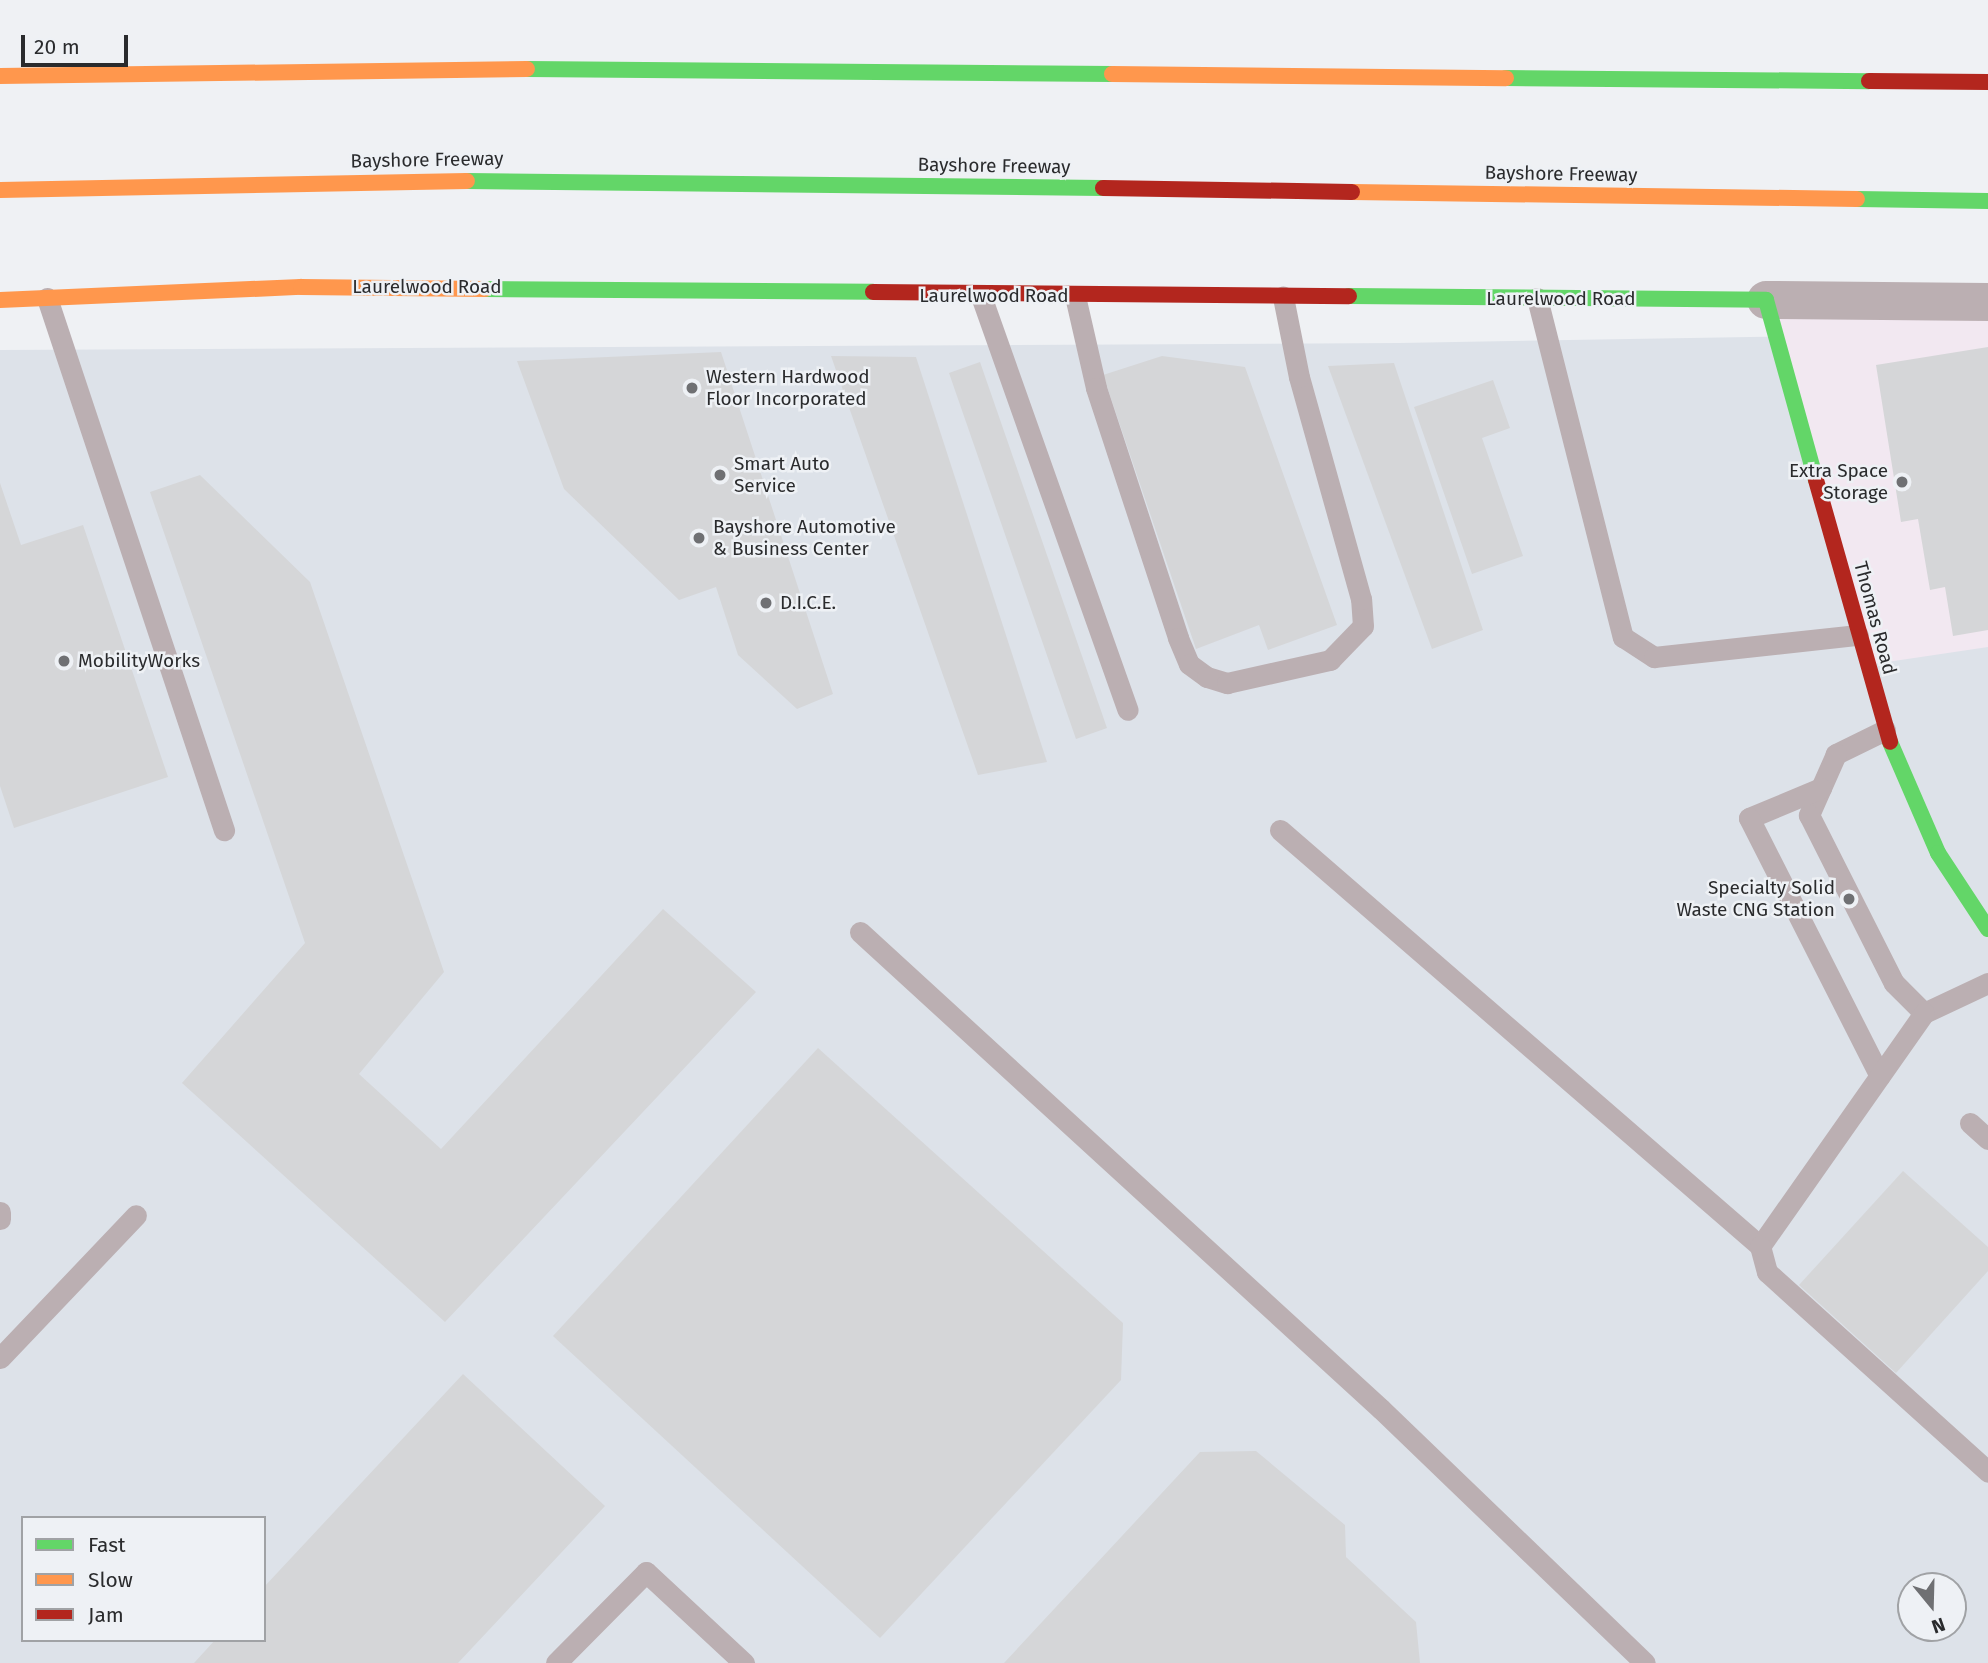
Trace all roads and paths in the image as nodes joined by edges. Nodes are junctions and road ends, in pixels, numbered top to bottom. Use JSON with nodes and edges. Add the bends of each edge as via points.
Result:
{"nodes":[{"id":1,"x":0,"y":76,"type":"edge"},
{"id":2,"x":1988,"y":82,"type":"edge"},
{"id":3,"x":0,"y":190,"type":"edge"},
{"id":4,"x":1988,"y":201,"type":"edge"},
{"id":5,"x":981,"y":296,"type":"junction"},
{"id":6,"x":1075,"y":296,"type":"junction"},
{"id":7,"x":1283,"y":297,"type":"junction"},
{"id":8,"x":47,"y":298,"type":"junction"},
{"id":9,"x":1537,"y":298,"type":"junction"},
{"id":10,"x":0,"y":300,"type":"edge"},
{"id":11,"x":1766,"y":300,"type":"junction"},
{"id":12,"x":1988,"y":302,"type":"edge"},
{"id":13,"x":1858,"y":635,"type":"junction"},
{"id":14,"x":1128,"y":710,"type":"dead end"},
{"id":15,"x":1885,"y":730,"type":"junction"},
{"id":16,"x":1821,"y":788,"type":"junction"},
{"id":17,"x":224,"y":830,"type":"dead end"},
{"id":18,"x":1280,"y":830,"type":"dead end"},
{"id":19,"x":1988,"y":929,"type":"edge"},
{"id":20,"x":860,"y":932,"type":"dead end"},
{"id":21,"x":1988,"y":983,"type":"edge"},
{"id":22,"x":1924,"y":1013,"type":"junction"},
{"id":23,"x":1880,"y":1076,"type":"junction"},
{"id":24,"x":1970,"y":1123,"type":"dead end"},
{"id":25,"x":1988,"y":1139,"type":"edge"},
{"id":26,"x":136,"y":1215,"type":"dead end"},
{"id":27,"x":1760,"y":1246,"type":"junction"},
{"id":28,"x":0,"y":1358,"type":"edge"},
{"id":29,"x":1988,"y":1472,"type":"edge"},
{"id":30,"x":556,"y":1663,"type":"edge"},
{"id":31,"x":744,"y":1663,"type":"edge"},
{"id":32,"x":1645,"y":1663,"type":"edge"}],
"edges":[{"from":1,"to":2,"type":"main road","via":[[526,69]]},
{"from":3,"to":4,"type":"main road","name":"Bayshore Freeway","via":[[510,180]]},
{"from":5,"to":6,"type":"main road","name":"Laurelwood Road"},
{"from":5,"to":8,"type":"main road","name":"Laurelwood Road","via":[[301,287]]},
{"from":5,"to":14,"type":"lane"},
{"from":6,"to":7,"type":"main road","name":"Laurelwood Road"},
{"from":6,"to":7,"type":"lane","via":[[1096,388],[1189,664],[1207,677],[1227,683],[1330,660],[1363,626],[1361,598],[1299,377]]},
{"from":7,"to":9,"type":"main road","name":"Laurelwood Road"},
{"from":8,"to":10,"type":"main road","name":"Laurelwood Road"},
{"from":8,"to":17,"type":"lane"},
{"from":9,"to":11,"type":"main road","name":"Laurelwood Road"},
{"from":9,"to":13,"type":"lane","via":[[1623,637],[1654,657]]},
{"from":11,"to":12,"type":"street","name":"Laurelwood Road"},
{"from":11,"to":13,"type":"main road","name":"Thomas Road"},
{"from":13,"to":15,"type":"main road","name":"Thomas Road"},
{"from":15,"to":16,"type":"lane","via":[[1836,754]]},
{"from":15,"to":19,"type":"main road","name":"Thomas Road","via":[[1938,853]]},
{"from":16,"to":22,"type":"lane","via":[[1809,815],[1894,983]]},
{"from":16,"to":23,"type":"lane","via":[[1749,818]]},
{"from":18,"to":27,"type":"lane"},
{"from":20,"to":32,"type":"lane","via":[[1381,1409]]},
{"from":21,"to":22,"type":"lane"},
{"from":22,"to":23,"type":"lane"},
{"from":23,"to":27,"type":"lane"},
{"from":24,"to":25,"type":"lane"},
{"from":26,"to":28,"type":"lane"},
{"from":27,"to":29,"type":"lane","via":[[1767,1272]]},
{"from":30,"to":31,"type":"lane","via":[[646,1572]]}]}
